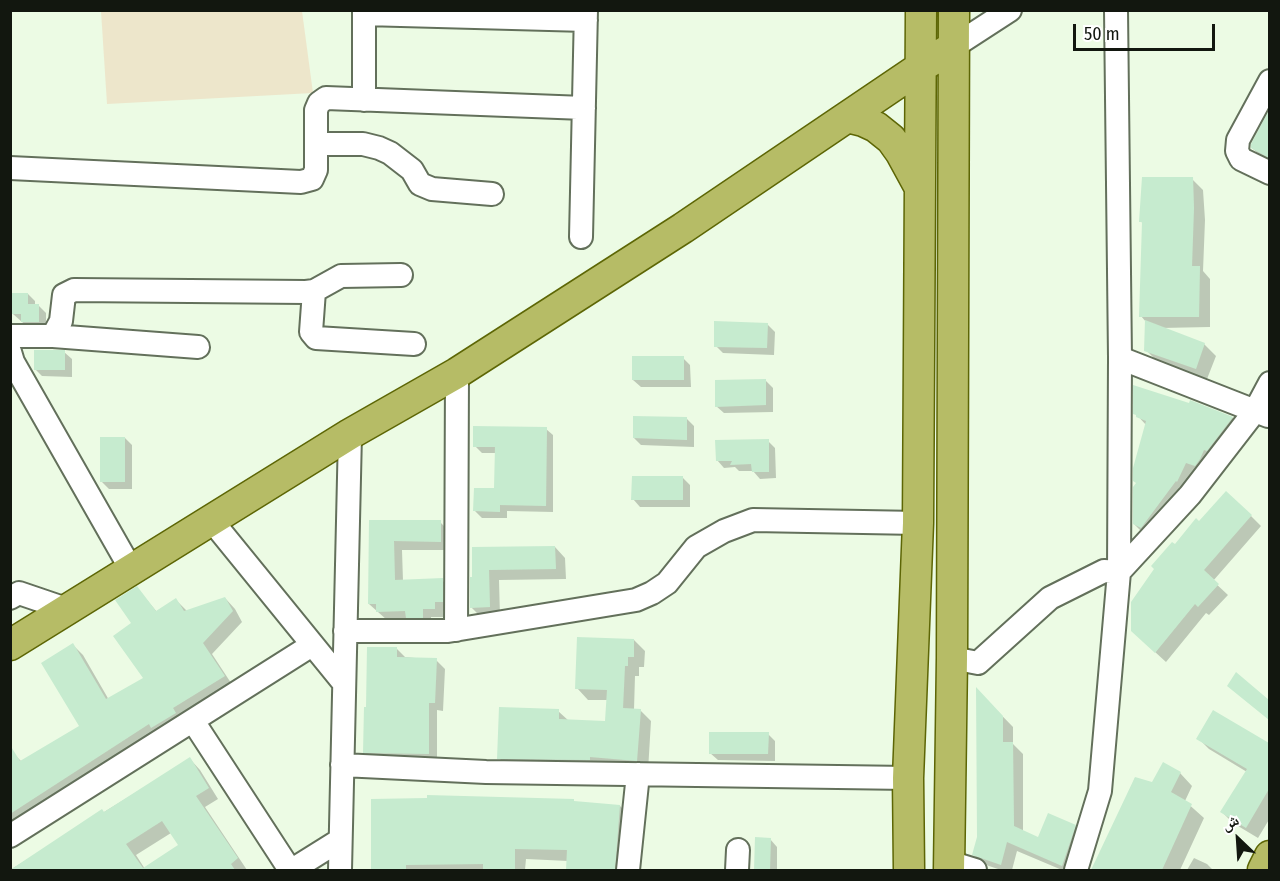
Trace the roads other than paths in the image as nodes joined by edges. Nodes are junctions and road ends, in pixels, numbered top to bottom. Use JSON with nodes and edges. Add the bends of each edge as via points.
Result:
{"nodes":[{"id":1,"x":921,"y":10,"type":"edge"},
{"id":2,"x":954,"y":10,"type":"edge"},
{"id":3,"x":1010,"y":10,"type":"edge"},
{"id":4,"x":1116,"y":10,"type":"edge"},
{"id":5,"x":364,"y":12,"type":"edge"},
{"id":6,"x":586,"y":15,"type":"edge"},
{"id":7,"x":953,"y":47,"type":"junction"},
{"id":8,"x":921,"y":67,"type":"junction"},
{"id":9,"x":1269,"y":81,"type":"edge"},
{"id":10,"x":364,"y":100,"type":"junction"},
{"id":11,"x":584,"y":108,"type":"junction"},
{"id":12,"x":847,"y":117,"type":"junction"},
{"id":13,"x":316,"y":144,"type":"junction"},
{"id":14,"x":10,"y":168,"type":"edge"},
{"id":15,"x":1269,"y":173,"type":"edge"},
{"id":16,"x":921,"y":189,"type":"junction"},
{"id":17,"x":492,"y":194,"type":"dead end"},
{"id":18,"x":581,"y":237,"type":"dead end"},
{"id":19,"x":401,"y":275,"type":"dead end"},
{"id":20,"x":314,"y":291,"type":"junction"},
{"id":21,"x":10,"y":336,"type":"edge"},
{"id":22,"x":53,"y":336,"type":"junction"},
{"id":23,"x":414,"y":344,"type":"dead end"},
{"id":24,"x":198,"y":347,"type":"dead end"},
{"id":25,"x":10,"y":352,"type":"edge"},
{"id":26,"x":1120,"y":358,"type":"junction"},
{"id":27,"x":457,"y":373,"type":"junction"},
{"id":28,"x":1269,"y":383,"type":"edge"},
{"id":29,"x":1262,"y":414,"type":"edge"},
{"id":30,"x":350,"y":434,"type":"junction"},
{"id":31,"x":212,"y":521,"type":"junction"},
{"id":32,"x":918,"y":523,"type":"junction"},
{"id":33,"x":132,"y":571,"type":"junction"},
{"id":34,"x":1119,"y":572,"type":"junction"},
{"id":35,"x":13,"y":592,"type":"edge"},
{"id":36,"x":69,"y":610,"type":"junction"},
{"id":37,"x":456,"y":630,"type":"junction"},
{"id":38,"x":345,"y":631,"type":"junction"},
{"id":39,"x":10,"y":645,"type":"edge"},
{"id":40,"x":312,"y":645,"type":"junction"},
{"id":41,"x":952,"y":658,"type":"junction"},
{"id":42,"x":343,"y":682,"type":"junction"},
{"id":43,"x":193,"y":721,"type":"junction"},
{"id":44,"x":342,"y":765,"type":"junction"},
{"id":45,"x":638,"y":774,"type":"junction"},
{"id":46,"x":908,"y":778,"type":"junction"},
{"id":47,"x":10,"y":836,"type":"edge"},
{"id":48,"x":340,"y":840,"type":"junction"},
{"id":49,"x":1269,"y":856,"type":"edge"},
{"id":50,"x":958,"y":868,"type":"edge"},
{"id":51,"x":291,"y":870,"type":"edge"},
{"id":52,"x":340,"y":870,"type":"edge"},
{"id":53,"x":628,"y":870,"type":"edge"},
{"id":54,"x":909,"y":870,"type":"edge"},
{"id":55,"x":1076,"y":870,"type":"edge"},
{"id":56,"x":1263,"y":870,"type":"edge"}],
"edges":[{"from":1,"to":8,"type":"main road"},
{"from":2,"to":7,"type":"main road"},
{"from":3,"to":7,"type":"street"},
{"from":4,"to":26,"type":"street"},
{"from":5,"to":6,"type":"street"},
{"from":5,"to":10,"type":"street"},
{"from":6,"to":11,"type":"street"},
{"from":7,"to":8,"type":"main road"},
{"from":7,"to":41,"type":"main road"},
{"from":8,"to":12,"type":"main road"},
{"from":8,"to":16,"type":"main road"},
{"from":9,"to":15,"type":"street","via":[[1238,140],[1237,151],[1241,159]]},
{"from":10,"to":11,"type":"street"},
{"from":10,"to":13,"type":"street","via":[[326,98],[319,103]]},
{"from":11,"to":18,"type":"street"},
{"from":12,"to":16,"type":"main road","via":[[876,127],[891,139]]},
{"from":12,"to":27,"type":"main road"},
{"from":13,"to":14,"type":"street","via":[[316,170],[312,179],[301,182]]},
{"from":13,"to":17,"type":"street","via":[[379,148],[412,170],[426,187]]},
{"from":16,"to":32,"type":"main road"},
{"from":19,"to":20,"type":"street","via":[[341,276]]},
{"from":20,"to":22,"type":"street","via":[[74,290],[64,294],[61,321]]},
{"from":20,"to":23,"type":"street","via":[[311,332],[316,338]]},
{"from":21,"to":22,"type":"street"},
{"from":22,"to":24,"type":"street"},
{"from":25,"to":33,"type":"street"},
{"from":26,"to":29,"type":"street"},
{"from":26,"to":34,"type":"street"},
{"from":27,"to":30,"type":"main road"},
{"from":27,"to":37,"type":"street"},
{"from":28,"to":29,"type":"street"},
{"from":29,"to":34,"type":"street"},
{"from":30,"to":31,"type":"main road"},
{"from":30,"to":38,"type":"street"},
{"from":31,"to":33,"type":"main road"},
{"from":31,"to":40,"type":"street"},
{"from":32,"to":37,"type":"street","via":[[753,520],[696,547],[667,583],[636,600]]},
{"from":32,"to":46,"type":"main road"},
{"from":33,"to":36,"type":"main road"},
{"from":34,"to":41,"type":"street","via":[[1104,571],[1050,598],[978,663]]},
{"from":34,"to":55,"type":"street","via":[[1100,791]]},
{"from":35,"to":36,"type":"street"},
{"from":36,"to":39,"type":"main road"},
{"from":37,"to":38,"type":"street"},
{"from":38,"to":42,"type":"street"},
{"from":40,"to":42,"type":"street"},
{"from":40,"to":43,"type":"street"},
{"from":41,"to":50,"type":"main road"},
{"from":42,"to":44,"type":"street"},
{"from":43,"to":47,"type":"street"},
{"from":43,"to":51,"type":"street"},
{"from":44,"to":45,"type":"street"},
{"from":44,"to":48,"type":"street"},
{"from":45,"to":46,"type":"street"},
{"from":45,"to":53,"type":"street"},
{"from":46,"to":54,"type":"main road"},
{"from":48,"to":51,"type":"street"},
{"from":48,"to":52,"type":"street"},
{"from":49,"to":56,"type":"main road"}]}
